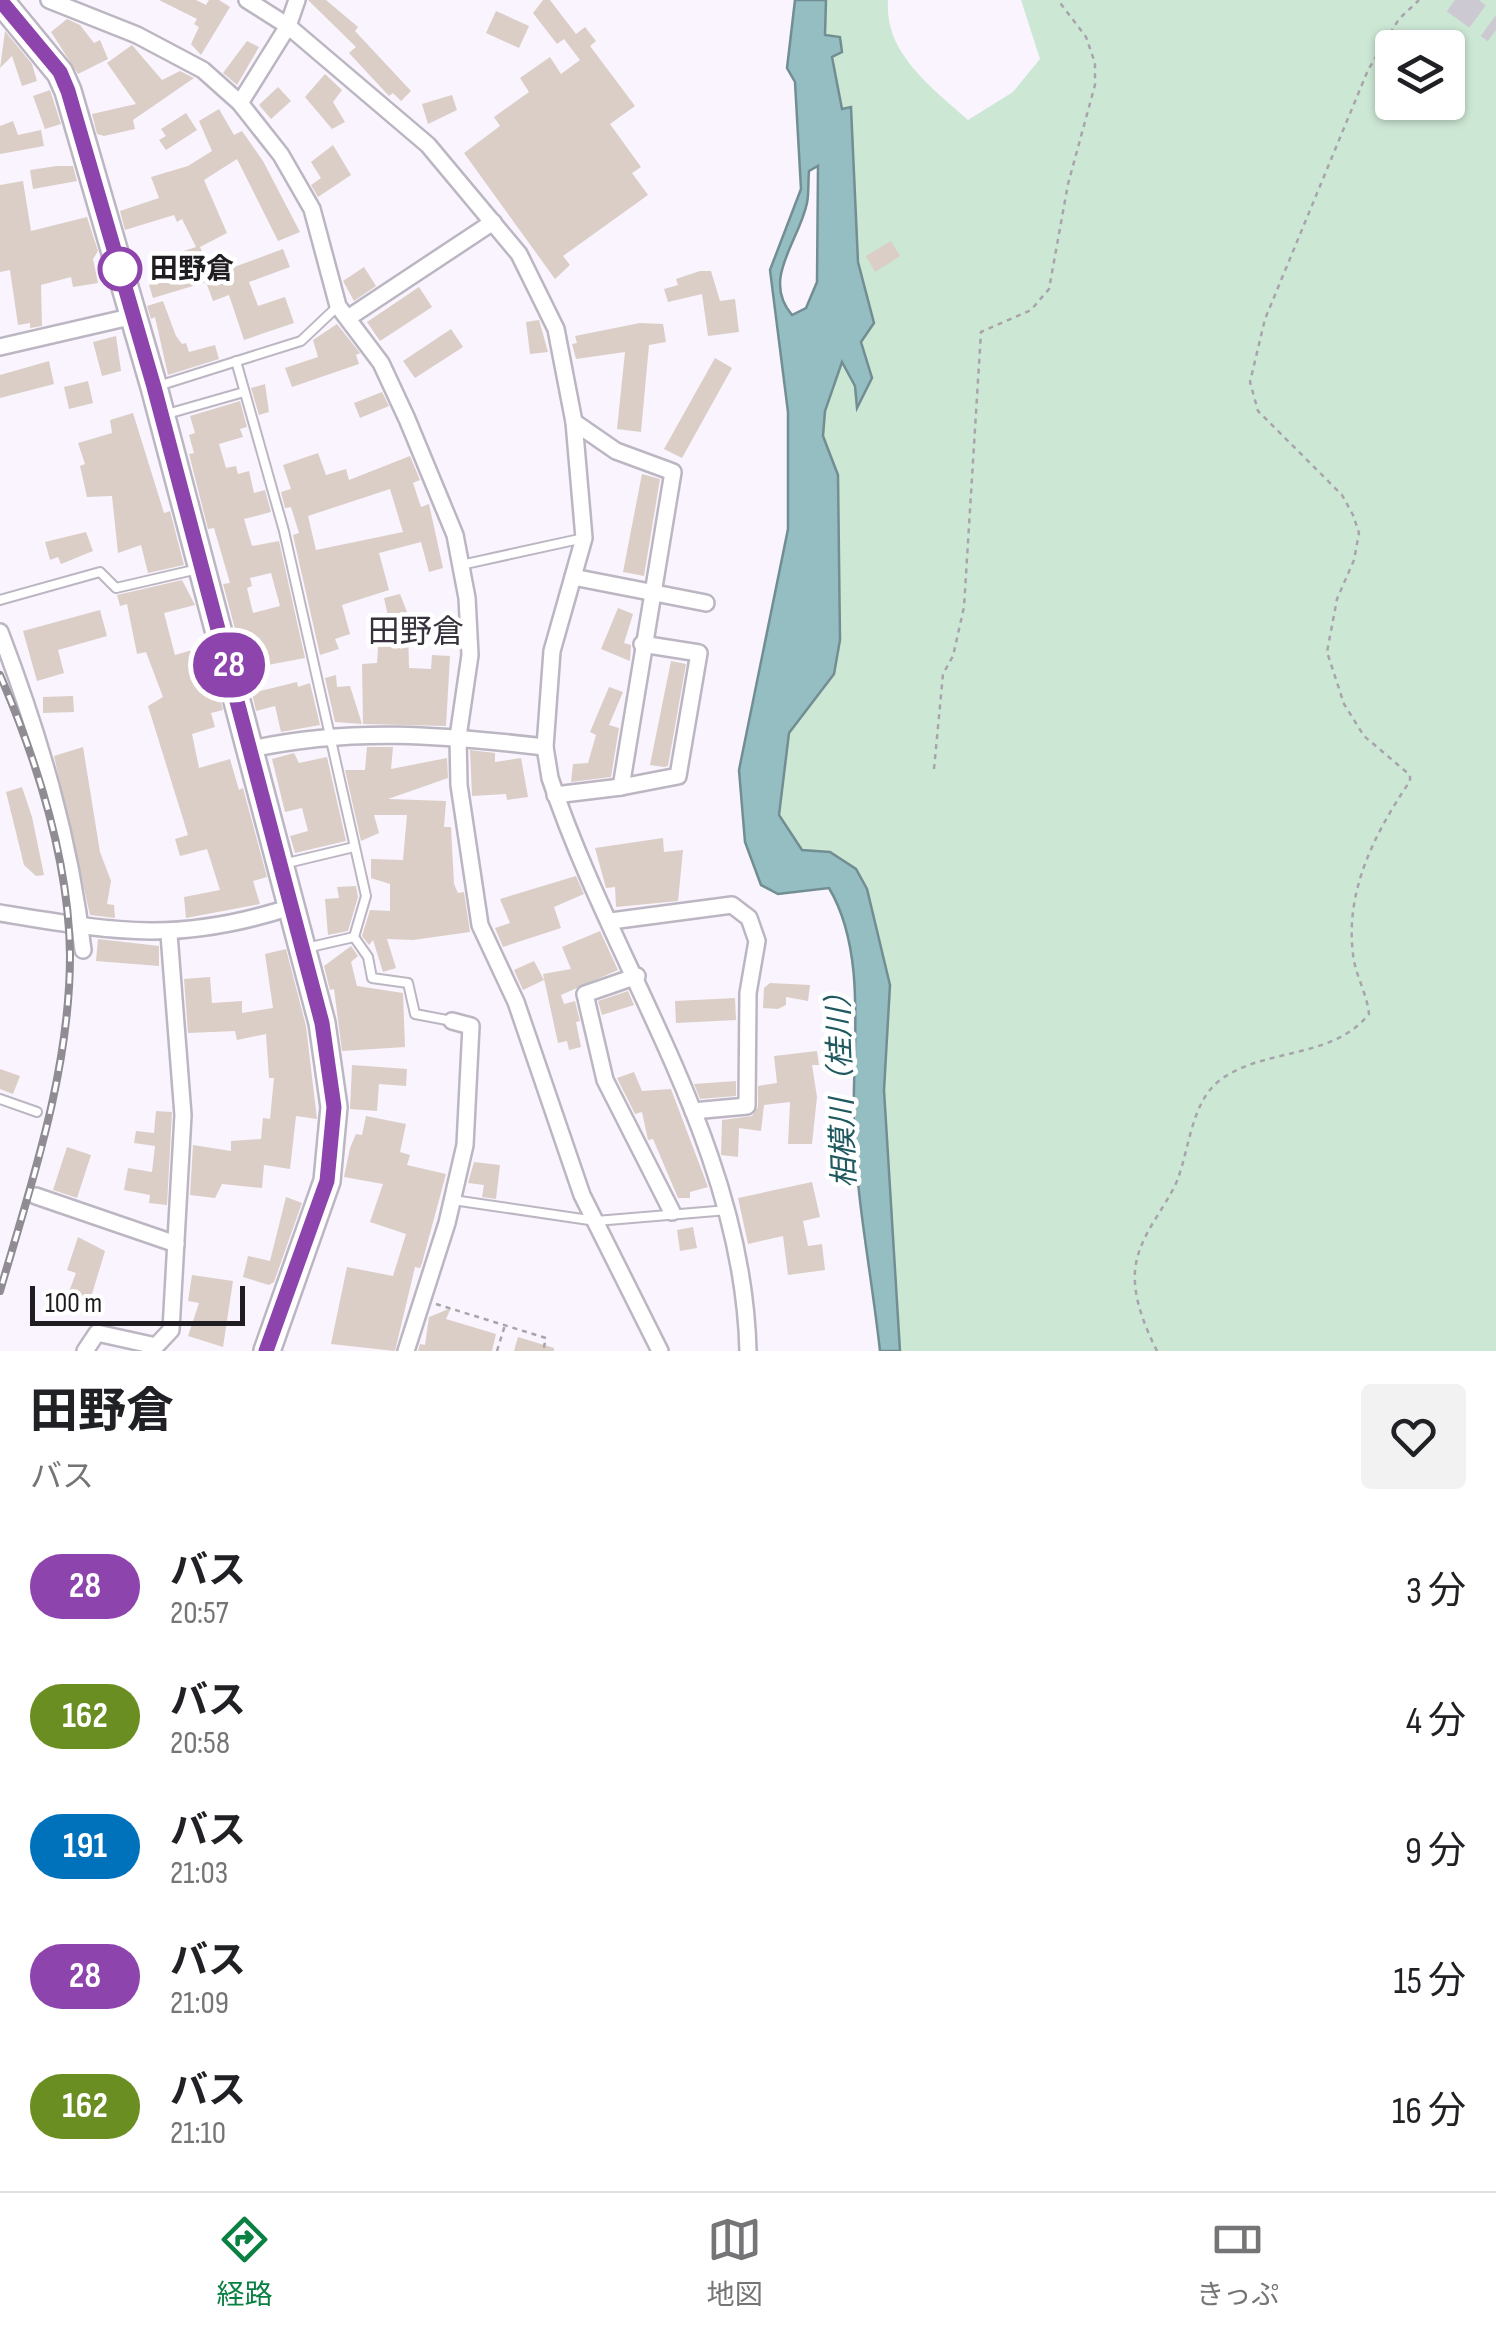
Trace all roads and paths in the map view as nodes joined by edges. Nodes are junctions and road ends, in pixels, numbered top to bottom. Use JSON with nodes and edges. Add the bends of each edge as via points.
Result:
{"nodes":[{"id":1,"x":0,"y":0,"type":"edge"},
{"id":2,"x":49,"y":0,"type":"edge"},
{"id":3,"x":247,"y":0,"type":"edge"},
{"id":4,"x":296,"y":0,"type":"edge"},
{"id":5,"x":1058,"y":0,"type":"edge"},
{"id":6,"x":1419,"y":0,"type":"edge"},
{"id":7,"x":288,"y":26,"type":"junction"},
{"id":8,"x":240,"y":103,"type":"junction"},
{"id":9,"x":494,"y":222,"type":"junction"},
{"id":10,"x":343,"y":312,"type":"junction"},
{"id":11,"x":134,"y":316,"type":"junction"},
{"id":12,"x":0,"y":347,"type":"edge"},
{"id":13,"x":236,"y":361,"type":"junction"},
{"id":14,"x":154,"y":387,"type":"junction"},
{"id":15,"x":244,"y":392,"type":"junction"},
{"id":16,"x":162,"y":416,"type":"junction"},
{"id":17,"x":574,"y":422,"type":"junction"},
{"id":18,"x":584,"y":538,"type":"junction"},
{"id":19,"x":461,"y":565,"type":"junction"},
{"id":20,"x":203,"y":568,"type":"junction"},
{"id":21,"x":573,"y":577,"type":"junction"},
{"id":22,"x":650,"y":590,"type":"junction"},
{"id":23,"x":0,"y":600,"type":"edge"},
{"id":24,"x":706,"y":603,"type":"dead end"},
{"id":25,"x":0,"y":632,"type":"edge"},
{"id":26,"x":642,"y":644,"type":"junction"},
{"id":27,"x":331,"y":734,"type":"junction"},
{"id":28,"x":458,"y":737,"type":"junction"},
{"id":29,"x":545,"y":747,"type":"junction"},
{"id":30,"x":251,"y":749,"type":"junction"},
{"id":31,"x":934,"y":769,"type":"dead end"},
{"id":32,"x":621,"y":787,"type":"junction"},
{"id":33,"x":556,"y":795,"type":"junction"},
{"id":34,"x":354,"y":847,"type":"junction"},
{"id":35,"x":283,"y":864,"type":"junction"},
{"id":36,"x":294,"y":906,"type":"junction"},
{"id":37,"x":0,"y":912,"type":"edge"},
{"id":38,"x":611,"y":920,"type":"junction"},
{"id":39,"x":80,"y":928,"type":"junction"},
{"id":40,"x":169,"y":934,"type":"junction"},
{"id":41,"x":354,"y":937,"type":"junction"},
{"id":42,"x":306,"y":948,"type":"junction"},
{"id":43,"x":83,"y":950,"type":"dead end"},
{"id":44,"x":637,"y":976,"type":"junction"},
{"id":45,"x":452,"y":1021,"type":"joint"},
{"id":46,"x":0,"y":1099,"type":"edge"},
{"id":47,"x":693,"y":1111,"type":"junction"},
{"id":48,"x":37,"y":1112,"type":"dead end"},
{"id":49,"x":36,"y":1196,"type":"dead end"},
{"id":50,"x":452,"y":1200,"type":"junction"},
{"id":51,"x":728,"y":1210,"type":"junction"},
{"id":52,"x":672,"y":1212,"type":"junction"},
{"id":53,"x":596,"y":1220,"type":"junction"},
{"id":54,"x":176,"y":1244,"type":"junction"},
{"id":55,"x":421,"y":1300,"type":"junction"},
{"id":56,"x":504,"y":1325,"type":"junction"},
{"id":57,"x":85,"y":1351,"type":"edge"},
{"id":58,"x":266,"y":1351,"type":"edge"},
{"id":59,"x":406,"y":1351,"type":"edge"},
{"id":60,"x":497,"y":1351,"type":"edge"},
{"id":61,"x":543,"y":1351,"type":"edge"},
{"id":62,"x":660,"y":1351,"type":"edge"},
{"id":63,"x":748,"y":1351,"type":"edge"},
{"id":64,"x":1157,"y":1351,"type":"edge"}],
"edges":[{"from":1,"to":11,"type":"highway","via":[[60,72]]},
{"from":2,"to":8,"type":"street","via":[[203,70]]},
{"from":3,"to":7,"type":"street"},
{"from":4,"to":7,"type":"street"},
{"from":5,"to":31,"type":"path","via":[[1086,37],[1095,85],[1048,290],[1031,310],[981,332],[964,607],[944,674]]},
{"from":6,"to":64,"type":"path","via":[[1368,70],[1265,319],[1251,369],[1258,411],[1342,495],[1353,515],[1359,533],[1354,560],[1337,599],[1327,652],[1344,704],[1364,736],[1410,775],[1383,821],[1352,904],[1353,959],[1368,1014],[1308,1051],[1223,1078],[1207,1094],[1135,1270],[1138,1302]]},
{"from":7,"to":8,"type":"street"},
{"from":7,"to":9,"type":"street","via":[[428,146]]},
{"from":8,"to":10,"type":"street","via":[[312,209]]},
{"from":9,"to":10,"type":"street"},
{"from":9,"to":17,"type":"street","via":[[556,330]]},
{"from":10,"to":13,"type":"lane","via":[[302,340]]},
{"from":10,"to":19,"type":"street","via":[[381,363],[456,536]]},
{"from":11,"to":12,"type":"street"},
{"from":11,"to":14,"type":"highway"},
{"from":13,"to":14,"type":"lane"},
{"from":13,"to":15,"type":"lane"},
{"from":14,"to":16,"type":"highway"},
{"from":15,"to":16,"type":"lane"},
{"from":15,"to":27,"type":"lane"},
{"from":16,"to":20,"type":"highway"},
{"from":17,"to":18,"type":"street"},
{"from":17,"to":22,"type":"street","via":[[616,451],[674,472]]},
{"from":18,"to":19,"type":"lane"},
{"from":18,"to":21,"type":"street"},
{"from":19,"to":28,"type":"street","via":[[470,655]]},
{"from":20,"to":23,"type":"lane","via":[[116,588],[100,572]]},
{"from":20,"to":30,"type":"highway"},
{"from":21,"to":22,"type":"street"},
{"from":21,"to":29,"type":"street","via":[[552,651]]},
{"from":22,"to":24,"type":"street"},
{"from":22,"to":26,"type":"street"},
{"from":25,"to":39,"type":"street","via":[[57,800]]},
{"from":26,"to":32,"type":"street"},
{"from":26,"to":32,"type":"street","via":[[699,653],[678,776]]},
{"from":27,"to":28,"type":"street"},
{"from":27,"to":30,"type":"street"},
{"from":27,"to":34,"type":"lane"},
{"from":28,"to":29,"type":"street"},
{"from":28,"to":53,"type":"street","via":[[480,925],[516,1002],[564,1150]]},
{"from":29,"to":33,"type":"street"},
{"from":30,"to":35,"type":"highway"},
{"from":32,"to":33,"type":"street"},
{"from":33,"to":38,"type":"street"},
{"from":34,"to":35,"type":"lane"},
{"from":34,"to":41,"type":"lane","via":[[366,896]]},
{"from":35,"to":36,"type":"highway"},
{"from":36,"to":40,"type":"street"},
{"from":36,"to":42,"type":"highway"},
{"from":37,"to":39,"type":"street"},
{"from":38,"to":44,"type":"street"},
{"from":38,"to":47,"type":"street","via":[[732,905],[749,918],[756,941],[748,993],[747,1106]]},
{"from":39,"to":40,"type":"street"},
{"from":39,"to":43,"type":"street"},
{"from":40,"to":54,"type":"street","via":[[183,1115]]},
{"from":41,"to":42,"type":"lane"},
{"from":41,"to":45,"type":"lane","via":[[372,978],[408,983],[415,1014]]},
{"from":42,"to":58,"type":"highway","via":[[331,1074],[334,1138],[327,1181]]},
{"from":44,"to":47,"type":"street"},
{"from":44,"to":52,"type":"street","via":[[585,994],[605,1080]]},
{"from":45,"to":50,"type":"street","via":[[471,1026],[465,1145]]},
{"from":46,"to":48,"type":"lane"},
{"from":47,"to":51,"type":"street"},
{"from":49,"to":54,"type":"street"},
{"from":50,"to":53,"type":"lane"},
{"from":50,"to":55,"type":"street"},
{"from":51,"to":52,"type":"lane"},
{"from":51,"to":63,"type":"street","via":[[746,1292]]},
{"from":52,"to":53,"type":"lane"},
{"from":53,"to":62,"type":"street"},
{"from":54,"to":57,"type":"street","via":[[172,1330],[156,1346],[96,1332]]},
{"from":55,"to":56,"type":"path"},
{"from":55,"to":59,"type":"street"},
{"from":56,"to":60,"type":"path"},
{"from":56,"to":61,"type":"path","via":[[546,1338]]}]}
